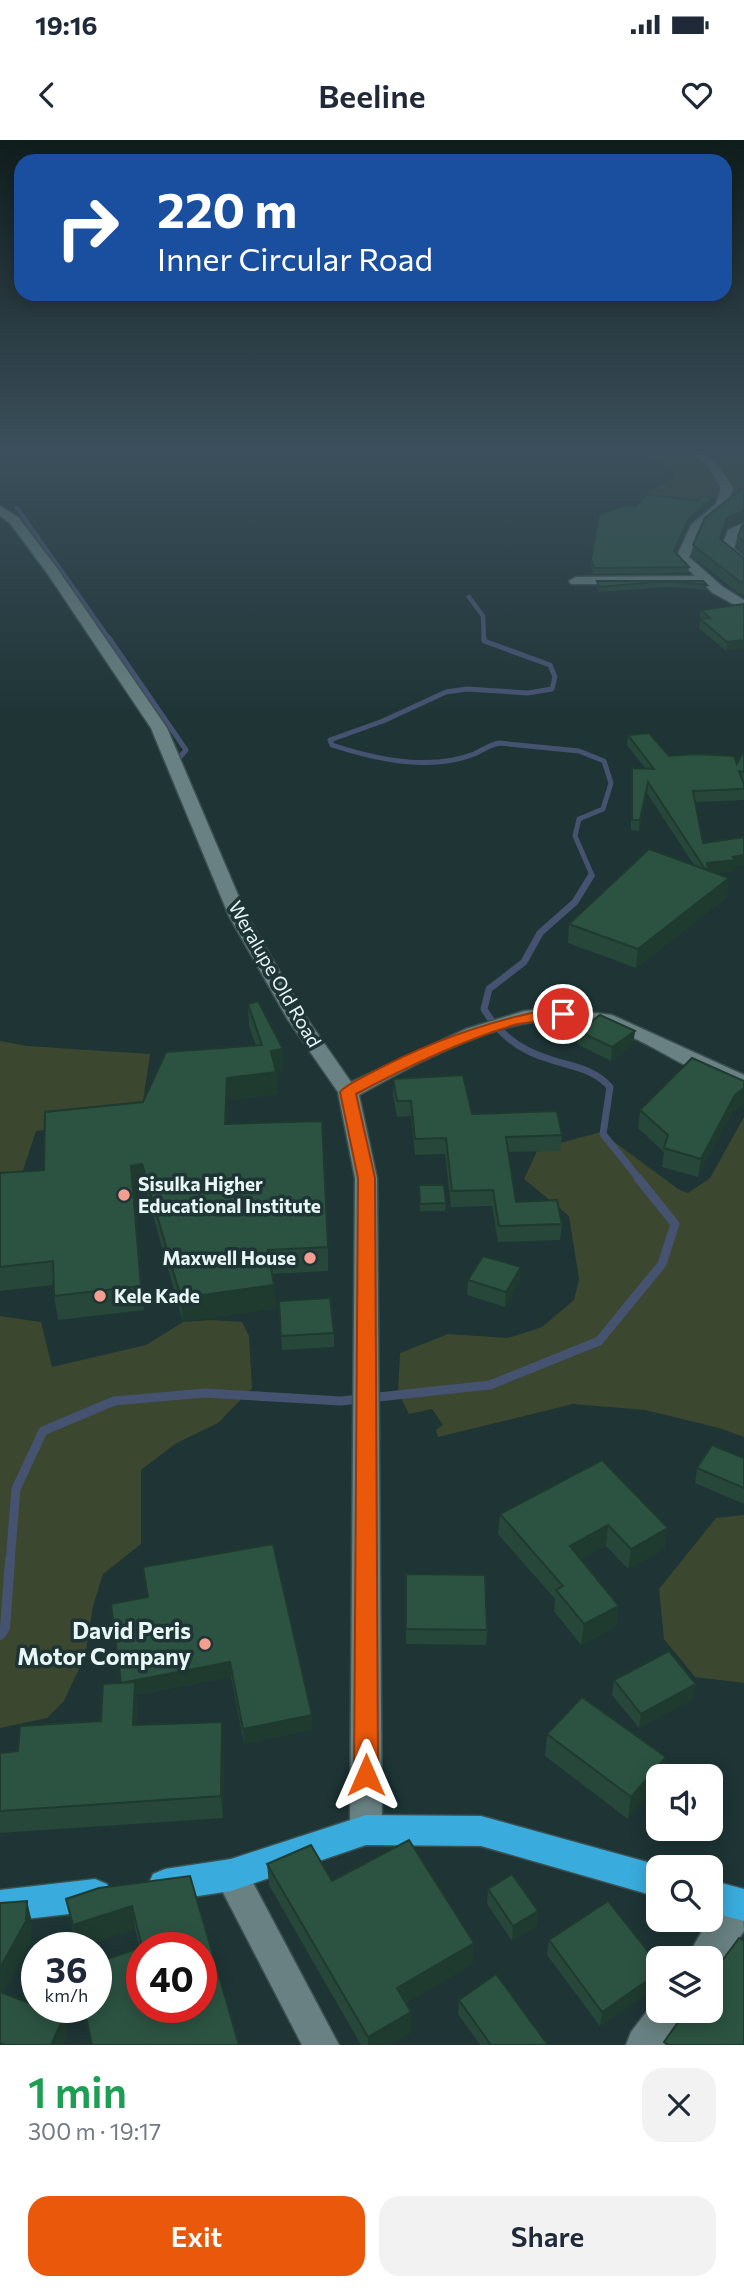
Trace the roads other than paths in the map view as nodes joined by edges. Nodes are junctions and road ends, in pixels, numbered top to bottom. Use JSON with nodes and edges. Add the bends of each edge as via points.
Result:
{"nodes":[{"id":1,"x":29,"y":540,"type":"edge"},
{"id":2,"x":690,"y":540,"type":"edge"},
{"id":3,"x":730,"y":540,"type":"edge"},
{"id":4,"x":744,"y":564,"type":"edge"},
{"id":5,"x":707,"y":580,"type":"junction"},
{"id":6,"x":576,"y":581,"type":"dead end"},
{"id":7,"x":744,"y":606,"type":"edge"},
{"id":8,"x":744,"y":1083,"type":"edge"},
{"id":9,"x":348,"y":1092,"type":"junction"},
{"id":10,"x":366,"y":1830,"type":"junction"},
{"id":11,"x":231,"y":1875,"type":"junction"},
{"id":12,"x":646,"y":1878,"type":"edge"},
{"id":13,"x":732,"y":1902,"type":"edge"},
{"id":14,"x":0,"y":1906,"type":"edge"},
{"id":15,"x":711,"y":1946,"type":"edge"},
{"id":16,"x":660,"y":2023,"type":"edge"},
{"id":17,"x":321,"y":2045,"type":"edge"},
{"id":18,"x":645,"y":2045,"type":"edge"}],
"edges":[{"from":1,"to":9,"type":"street","name":"Weralupe Old Road","via":[[159,728],[239,916],[298,1020]]},
{"from":2,"to":5,"type":"street","via":[[682,558]]},
{"from":3,"to":4,"type":"street","via":[[727,549]]},
{"from":5,"to":6,"type":"street"},
{"from":5,"to":7,"type":"street"},
{"from":8,"to":9,"type":"street","via":[[605,1019],[546,1014],[492,1028],[389,1069]]},
{"from":9,"to":10,"type":"street","name":"Weralupe Old Road","via":[[366,1178]]},
{"from":10,"to":11,"type":"highway"},
{"from":10,"to":12,"type":"highway","via":[[481,1831]]},
{"from":11,"to":14,"type":"highway"},
{"from":11,"to":17,"type":"street"},
{"from":13,"to":15,"type":"street"},
{"from":16,"to":18,"type":"street"}]}
